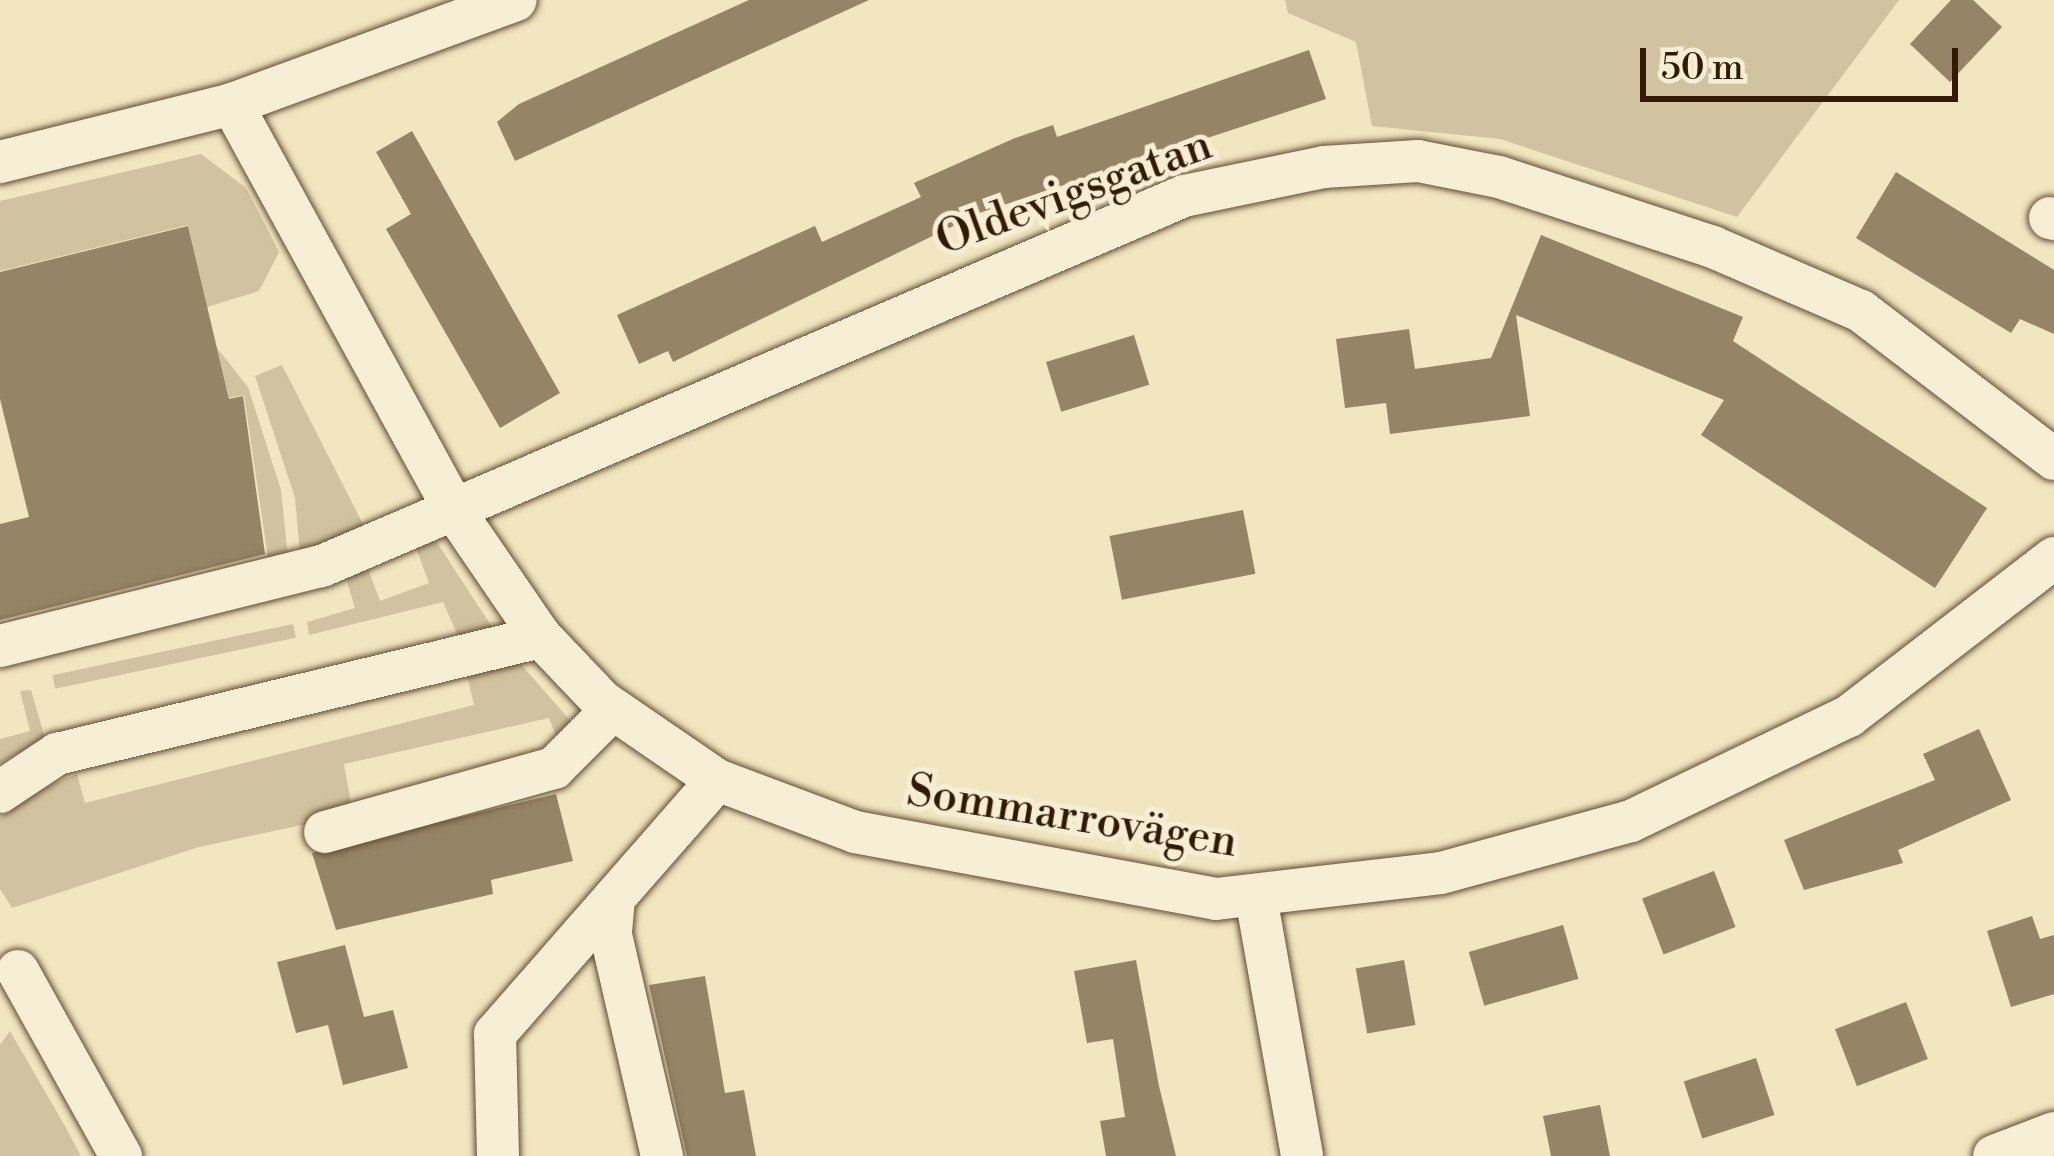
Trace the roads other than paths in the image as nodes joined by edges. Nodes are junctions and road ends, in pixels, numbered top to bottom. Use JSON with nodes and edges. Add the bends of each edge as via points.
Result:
{"nodes":[{"id":1,"x":516,"y":0,"type":"edge"},
{"id":2,"x":232,"y":104,"type":"junction"},
{"id":3,"x":0,"y":162,"type":"edge"},
{"id":4,"x":2052,"y":458,"type":"edge"},
{"id":5,"x":456,"y":513,"type":"junction"},
{"id":6,"x":2054,"y":558,"type":"edge"},
{"id":7,"x":542,"y":638,"type":"junction"},
{"id":8,"x":0,"y":646,"type":"edge"},
{"id":9,"x":613,"y":709,"type":"junction"},
{"id":10,"x":717,"y":780,"type":"junction"},
{"id":11,"x":0,"y":792,"type":"edge"},
{"id":12,"x":325,"y":832,"type":"dead end"},
{"id":13,"x":1256,"y":897,"type":"junction"},
{"id":14,"x":614,"y":898,"type":"junction"},
{"id":15,"x":6,"y":962,"type":"edge"},
{"id":16,"x":2054,"y":1133,"type":"edge"},
{"id":17,"x":121,"y":1156,"type":"edge"},
{"id":18,"x":498,"y":1156,"type":"edge"},
{"id":19,"x":662,"y":1156,"type":"edge"},
{"id":20,"x":1302,"y":1156,"type":"edge"},
{"id":21,"x":1994,"y":1156,"type":"edge"}],
"edges":[{"from":1,"to":2,"type":"street"},
{"from":2,"to":3,"type":"street"},
{"from":2,"to":5,"type":"street","name":"Sommarrovägen"},
{"from":4,"to":5,"type":"street","name":"Oldevigsgatan","via":[[1861,311],[1575,200],[1418,161],[1324,167],[1184,196]]},
{"from":5,"to":7,"type":"street","name":"Sommarrovägen"},
{"from":5,"to":8,"type":"street","name":"Oldevigsgatan","via":[[322,566]]},
{"from":6,"to":13,"type":"street","name":"Sommarrovägen","via":[[1849,716],[1630,821],[1441,873]]},
{"from":7,"to":9,"type":"street","name":"Sommarrovägen"},
{"from":7,"to":11,"type":"street","via":[[57,754]]},
{"from":9,"to":10,"type":"street","name":"Sommarrovägen"},
{"from":9,"to":12,"type":"street","via":[[554,769]]},
{"from":10,"to":13,"type":"street","name":"Sommarrovägen","via":[[855,832],[1015,868]]},
{"from":10,"to":14,"type":"street"},
{"from":13,"to":20,"type":"street"},
{"from":14,"to":18,"type":"street","via":[[495,1034]]},
{"from":14,"to":19,"type":"street","via":[[611,934]]},
{"from":15,"to":17,"type":"street"},
{"from":16,"to":21,"type":"street"}]}
